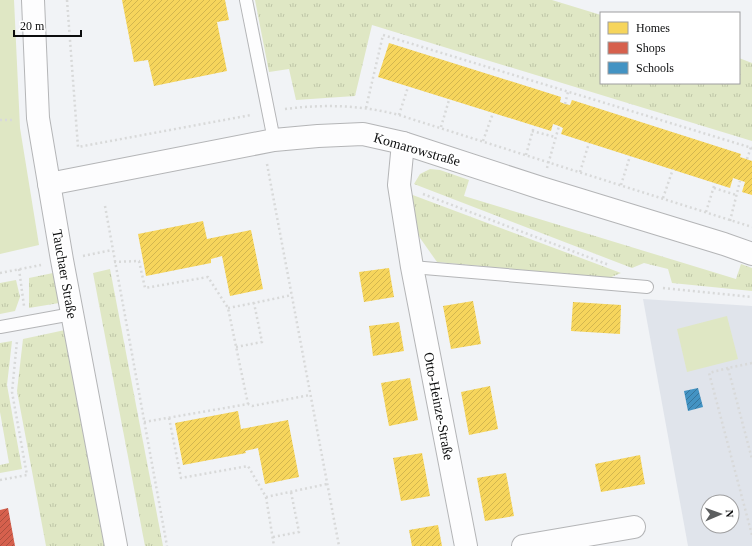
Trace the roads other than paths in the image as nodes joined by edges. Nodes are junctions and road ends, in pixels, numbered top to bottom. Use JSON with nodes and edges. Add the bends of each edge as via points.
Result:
{"nodes":[{"id":1,"x":33,"y":0,"type":"edge"},
{"id":2,"x":246,"y":0,"type":"edge"},
{"id":3,"x":269,"y":141,"type":"junction"},
{"id":4,"x":403,"y":142,"type":"junction"},
{"id":5,"x":49,"y":184,"type":"junction"},
{"id":6,"x":752,"y":254,"type":"edge"},
{"id":7,"x":412,"y":267,"type":"junction"},
{"id":8,"x":647,"y":287,"type":"road end"},
{"id":9,"x":72,"y":314,"type":"junction"},
{"id":10,"x":0,"y":327,"type":"edge"},
{"id":11,"x":634,"y":527,"type":"dead end"},
{"id":12,"x":116,"y":546,"type":"edge"},
{"id":13,"x":466,"y":546,"type":"edge"},
{"id":14,"x":523,"y":546,"type":"edge"}],
"edges":[{"from":1,"to":5,"type":"street","name":"Tauchaer Straße","via":[[38,118]]},
{"from":2,"to":3,"type":"lane"},
{"from":3,"to":4,"type":"street","name":"Komarowstraße","via":[[363,134]]},
{"from":3,"to":5,"type":"street","name":"Komarowstraße"},
{"from":4,"to":6,"type":"street","name":"Komarowstraße"},
{"from":4,"to":7,"type":"street","name":"Otto-Heinze-Straße","via":[[399,185]]},
{"from":5,"to":9,"type":"street","name":"Tauchaer Straße"},
{"from":7,"to":8,"type":"lane"},
{"from":7,"to":13,"type":"street","name":"Otto-Heinze-Straße"},
{"from":9,"to":10,"type":"lane"},
{"from":9,"to":12,"type":"street","name":"Tauchaer Straße"},
{"from":11,"to":14,"type":"street"}]}
